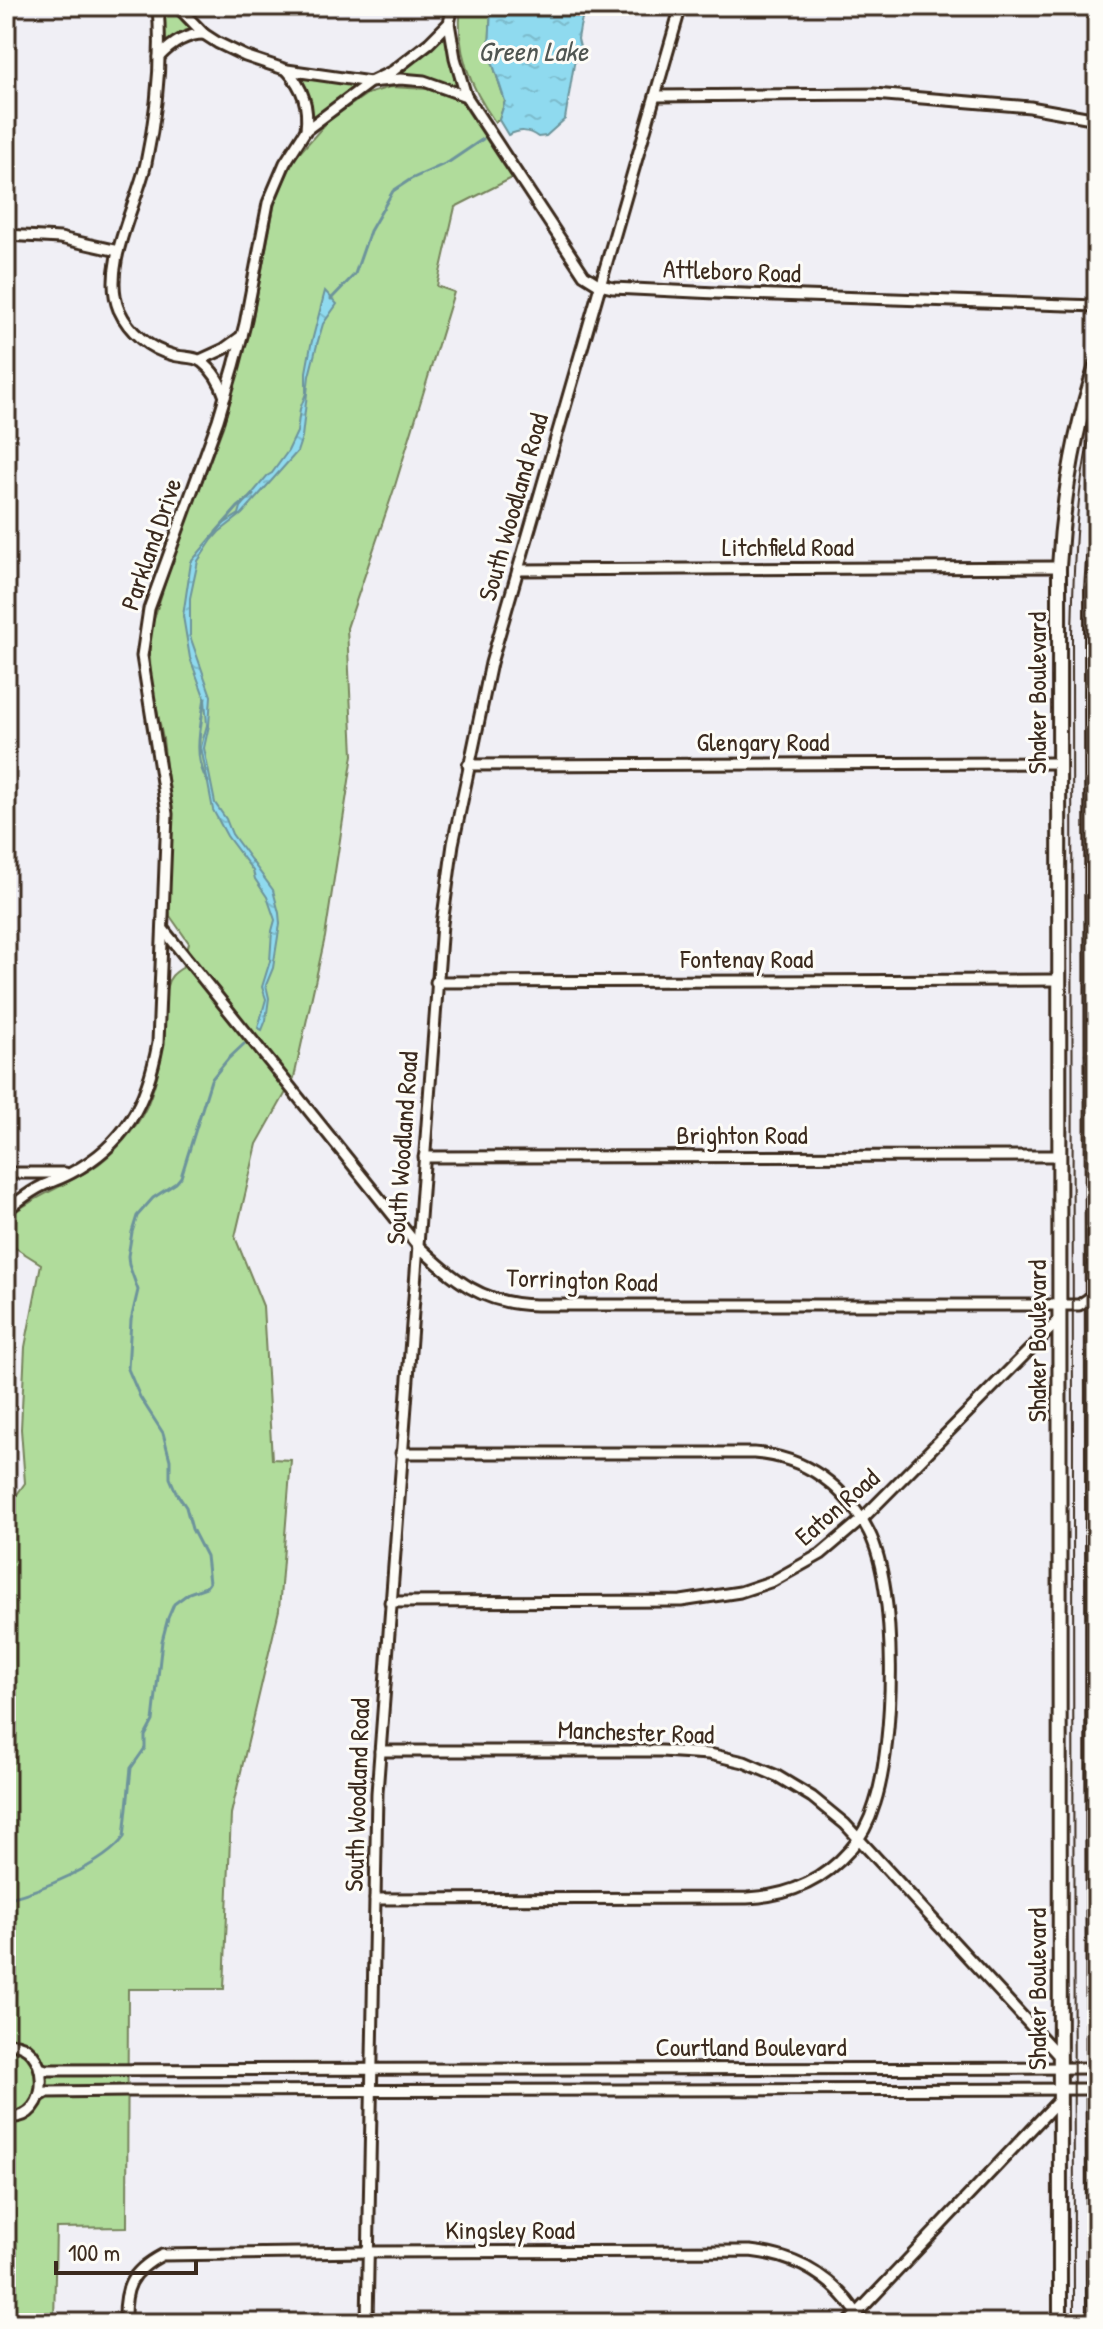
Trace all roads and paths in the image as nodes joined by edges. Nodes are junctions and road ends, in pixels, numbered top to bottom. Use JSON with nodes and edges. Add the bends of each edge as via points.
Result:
{"nodes":[{"id":1,"x":158,"y":6,"type":"edge"},
{"id":2,"x":177,"y":6,"type":"edge"},
{"id":3,"x":453,"y":6,"type":"edge"},
{"id":4,"x":681,"y":6,"type":"edge"},
{"id":5,"x":449,"y":23,"type":"junction"},
{"id":6,"x":204,"y":34,"type":"junction"},
{"id":7,"x":159,"y":57,"type":"junction"},
{"id":8,"x":287,"y":70,"type":"junction"},
{"id":9,"x":370,"y":82,"type":"junction"},
{"id":10,"x":466,"y":96,"type":"junction"},
{"id":11,"x":656,"y":96,"type":"junction"},
{"id":12,"x":1097,"y":119,"type":"edge"},
{"id":13,"x":306,"y":130,"type":"junction"},
{"id":14,"x":6,"y":235,"type":"edge"},
{"id":15,"x":118,"y":251,"type":"junction"},
{"id":16,"x":600,"y":285,"type":"junction"},
{"id":17,"x":1097,"y":306,"type":"edge"},
{"id":18,"x":242,"y":335,"type":"junction"},
{"id":19,"x":200,"y":360,"type":"junction"},
{"id":20,"x":1097,"y":363,"type":"edge"},
{"id":21,"x":225,"y":397,"type":"junction"},
{"id":22,"x":1097,"y":513,"type":"edge"},
{"id":23,"x":1059,"y":567,"type":"junction"},
{"id":24,"x":518,"y":570,"type":"junction"},
{"id":25,"x":1059,"y":763,"type":"junction"},
{"id":26,"x":468,"y":765,"type":"junction"},
{"id":27,"x":163,"y":929,"type":"junction"},
{"id":28,"x":1059,"y":980,"type":"junction"},
{"id":29,"x":436,"y":982,"type":"junction"},
{"id":30,"x":1059,"y":1156,"type":"junction"},
{"id":31,"x":424,"y":1157,"type":"junction"},
{"id":32,"x":6,"y":1173,"type":"edge"},
{"id":33,"x":72,"y":1173,"type":"junction"},
{"id":34,"x":6,"y":1210,"type":"edge"},
{"id":35,"x":417,"y":1245,"type":"junction"},
{"id":36,"x":1095,"y":1294,"type":"edge"},
{"id":37,"x":1059,"y":1304,"type":"junction"},
{"id":38,"x":1073,"y":1305,"type":"junction"},
{"id":39,"x":1059,"y":1321,"type":"junction"},
{"id":40,"x":401,"y":1453,"type":"junction"},
{"id":41,"x":861,"y":1520,"type":"junction"},
{"id":42,"x":390,"y":1602,"type":"junction"},
{"id":43,"x":380,"y":1751,"type":"junction"},
{"id":44,"x":859,"y":1838,"type":"junction"},
{"id":45,"x":375,"y":1899,"type":"junction"},
{"id":46,"x":6,"y":2044,"type":"edge"},
{"id":47,"x":1059,"y":2062,"type":"junction"},
{"id":48,"x":40,"y":2068,"type":"junction"},
{"id":49,"x":1004,"y":2068,"type":"junction"},
{"id":50,"x":1095,"y":2068,"type":"edge"},
{"id":51,"x":674,"y":2069,"type":"junction"},
{"id":52,"x":135,"y":2070,"type":"junction"},
{"id":53,"x":371,"y":2070,"type":"junction"},
{"id":54,"x":404,"y":2070,"type":"junction"},
{"id":55,"x":1004,"y":2089,"type":"junction"},
{"id":56,"x":1096,"y":2089,"type":"edge"},
{"id":57,"x":135,"y":2091,"type":"junction"},
{"id":58,"x":370,"y":2091,"type":"junction"},
{"id":59,"x":404,"y":2091,"type":"junction"},
{"id":60,"x":674,"y":2091,"type":"junction"},
{"id":61,"x":1059,"y":2095,"type":"junction"},
{"id":62,"x":40,"y":2096,"type":"junction"},
{"id":63,"x":6,"y":2117,"type":"edge"},
{"id":64,"x":368,"y":2252,"type":"junction"},
{"id":65,"x":857,"y":2313,"type":"junction"},
{"id":66,"x":125,"y":2323,"type":"edge"},
{"id":67,"x":367,"y":2323,"type":"edge"},
{"id":68,"x":848,"y":2323,"type":"edge"},
{"id":69,"x":863,"y":2323,"type":"edge"},
{"id":70,"x":1060,"y":2323,"type":"edge"},
{"id":71,"x":1094,"y":2323,"type":"edge"}],
"edges":[{"from":1,"to":7,"type":"street"},
{"from":2,"to":6,"type":"street"},
{"from":3,"to":5,"type":"street"},
{"from":4,"to":11,"type":"street","name":"South Woodland Road"},
{"from":5,"to":9,"type":"street","name":"Parkland Drive","via":[[407,61]]},
{"from":5,"to":10,"type":"street"},
{"from":6,"to":7,"type":"street","via":[[182,39]]},
{"from":6,"to":8,"type":"street"},
{"from":7,"to":15,"type":"street","via":[[146,164]]},
{"from":8,"to":9,"type":"street"},
{"from":8,"to":13,"type":"street","via":[[305,99]]},
{"from":9,"to":10,"type":"street","via":[[424,81]]},
{"from":9,"to":13,"type":"street","name":"Parkland Drive"},
{"from":10,"to":16,"type":"street","via":[[584,275]]},
{"from":11,"to":12,"type":"street","via":[[874,94],[1030,107]]},
{"from":11,"to":16,"type":"street","name":"South Woodland Road"},
{"from":13,"to":18,"type":"street","name":"Parkland Drive","via":[[268,203]]},
{"from":14,"to":15,"type":"street","via":[[60,238]]},
{"from":15,"to":19,"type":"street","via":[[115,296],[127,324],[158,350]]},
{"from":16,"to":17,"type":"street","name":"Attleboro Road"},
{"from":16,"to":24,"type":"street","name":"South Woodland Road"},
{"from":18,"to":19,"type":"street"},
{"from":18,"to":21,"type":"street","name":"Parkland Drive"},
{"from":19,"to":21,"type":"street"},
{"from":20,"to":23,"type":"main road","name":"Shaker Boulevard","via":[[1068,475]]},
{"from":21,"to":27,"type":"street","name":"Parkland Drive","via":[[157,585],[144,636],[144,673],[167,814]]},
{"from":22,"to":36,"type":"main road","via":[[1092,589]]},
{"from":23,"to":24,"type":"street","name":"Litchfield Road"},
{"from":23,"to":25,"type":"main road","name":"Shaker Boulevard"},
{"from":24,"to":26,"type":"street","name":"South Woodland Road"},
{"from":25,"to":26,"type":"street","name":"Glengary Road"},
{"from":25,"to":28,"type":"main road","name":"Shaker Boulevard"},
{"from":26,"to":29,"type":"street","name":"South Woodland Road"},
{"from":27,"to":33,"type":"street","name":"Parkland Drive","via":[[158,1043],[147,1090],[124,1131]]},
{"from":27,"to":35,"type":"street","name":"Torrington Road"},
{"from":28,"to":29,"type":"street","name":"Fontenay Road"},
{"from":28,"to":30,"type":"main road","name":"Shaker Boulevard"},
{"from":29,"to":31,"type":"street","name":"South Woodland Road"},
{"from":30,"to":31,"type":"street","name":"Brighton Road"},
{"from":30,"to":37,"type":"main road","name":"Shaker Boulevard"},
{"from":31,"to":35,"type":"street","name":"South Woodland Road"},
{"from":32,"to":33,"type":"street"},
{"from":33,"to":34,"type":"street","name":"Parkland Drive"},
{"from":35,"to":37,"type":"street","name":"Torrington Road","via":[[462,1284],[524,1305]]},
{"from":35,"to":40,"type":"street","name":"South Woodland Road"},
{"from":36,"to":38,"type":"street","name":"Eaton Road"},
{"from":36,"to":50,"type":"main road"},
{"from":37,"to":38,"type":"street","name":"Torrington Road"},
{"from":37,"to":39,"type":"main road","name":"Shaker Boulevard"},
{"from":38,"to":39,"type":"street","name":"Eaton Road"},
{"from":39,"to":41,"type":"street","name":"Eaton Road"},
{"from":39,"to":47,"type":"main road","name":"Shaker Boulevard"},
{"from":40,"to":41,"type":"street","via":[[769,1454],[813,1470]]},
{"from":40,"to":42,"type":"street","name":"South Woodland Road"},
{"from":41,"to":42,"type":"street","name":"Eaton Road","via":[[804,1565],[720,1597],[660,1602]]},
{"from":41,"to":44,"type":"street","via":[[875,1546],[884,1582],[890,1684],[879,1789]]},
{"from":42,"to":43,"type":"street","name":"South Woodland Road"},
{"from":43,"to":44,"type":"street","name":"Manchester Road","via":[[661,1751],[727,1757],[794,1786]]},
{"from":43,"to":45,"type":"street","name":"South Woodland Road"},
{"from":44,"to":45,"type":"street","via":[[842,1859],[807,1885],[759,1898]]},
{"from":44,"to":47,"type":"street","name":"Manchester Road"},
{"from":45,"to":53,"type":"street","name":"South Woodland Road"},
{"from":46,"to":48,"type":"street","via":[[29,2050]]},
{"from":47,"to":49,"type":"street","name":"Courtland Boulevard"},
{"from":47,"to":50,"type":"street","name":"Courtland Boulevard"},
{"from":47,"to":61,"type":"main road","name":"Shaker Boulevard"},
{"from":48,"to":52,"type":"street","name":"Courtland Boulevard"},
{"from":48,"to":62,"type":"street"},
{"from":49,"to":51,"type":"street","name":"Courtland Boulevard"},
{"from":49,"to":55,"type":"street"},
{"from":50,"to":56,"type":"main road"},
{"from":51,"to":54,"type":"street","name":"Courtland Boulevard"},
{"from":51,"to":60,"type":"street"},
{"from":52,"to":53,"type":"street","name":"Courtland Boulevard"},
{"from":52,"to":57,"type":"street"},
{"from":53,"to":54,"type":"street","name":"Courtland Boulevard"},
{"from":53,"to":58,"type":"street","name":"South Woodland Road"},
{"from":54,"to":59,"type":"street"},
{"from":55,"to":60,"type":"street","name":"Courtland Boulevard"},
{"from":55,"to":61,"type":"street","name":"Courtland Boulevard"},
{"from":56,"to":61,"type":"street","name":"Courtland Boulevard"},
{"from":56,"to":71,"type":"main road"},
{"from":57,"to":58,"type":"street","name":"Courtland Boulevard"},
{"from":57,"to":62,"type":"street","name":"Courtland Boulevard"},
{"from":58,"to":59,"type":"street","name":"Courtland Boulevard"},
{"from":58,"to":64,"type":"street","name":"South Woodland Road"},
{"from":59,"to":60,"type":"street","name":"Courtland Boulevard"},
{"from":61,"to":65,"type":"street"},
{"from":61,"to":70,"type":"main road","name":"Shaker Boulevard"},
{"from":62,"to":63,"type":"street","name":"Courtland Boulevard","via":[[27,2114]]},
{"from":64,"to":65,"type":"street","name":"Kingsley Road","via":[[765,2253],[816,2273]]},
{"from":64,"to":66,"type":"street","name":"Kingsley Road","via":[[162,2255],[144,2265],[127,2287]]},
{"from":64,"to":67,"type":"street","name":"South Woodland Road"},
{"from":65,"to":68,"type":"street"},
{"from":65,"to":69,"type":"street","name":"Kingsley Road"}]}
